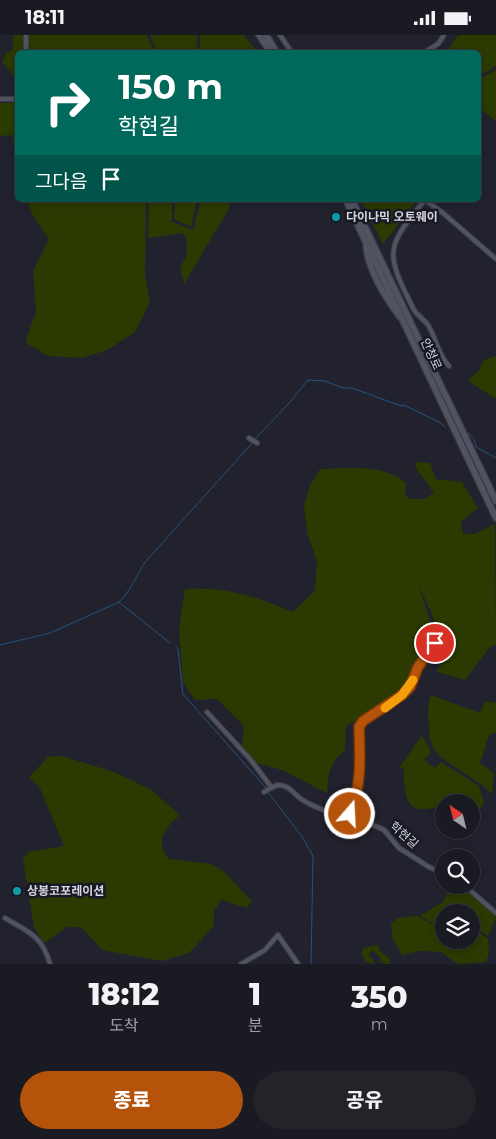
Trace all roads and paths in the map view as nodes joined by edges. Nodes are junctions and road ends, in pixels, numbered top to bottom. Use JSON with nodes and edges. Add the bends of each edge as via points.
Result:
{"nodes":[{"id":1,"x":26,"y":35,"type":"edge"},
{"id":2,"x":259,"y":35,"type":"edge"},
{"id":3,"x":266,"y":35,"type":"edge"},
{"id":4,"x":280,"y":35,"type":"edge"},
{"id":5,"x":444,"y":35,"type":"edge"},
{"id":6,"x":26,"y":50,"type":"edge"},
{"id":7,"x":268,"y":50,"type":"edge"},
{"id":8,"x":275,"y":50,"type":"edge"},
{"id":9,"x":290,"y":50,"type":"edge"},
{"id":10,"x":428,"y":50,"type":"edge"},
{"id":11,"x":0,"y":99,"type":"edge"},
{"id":12,"x":15,"y":99,"type":"edge"},
{"id":13,"x":347,"y":202,"type":"edge"},
{"id":14,"x":353,"y":202,"type":"edge"},
{"id":15,"x":423,"y":202,"type":"edge"},
{"id":16,"x":428,"y":202,"type":"edge"},
{"id":17,"x":365,"y":239,"type":"junction"},
{"id":18,"x":496,"y":259,"type":"edge"},
{"id":19,"x":408,"y":327,"type":"junction"},
{"id":20,"x":449,"y":366,"type":"dead end"},
{"id":21,"x":249,"y":439,"type":"dead end"},
{"id":22,"x":256,"y":443,"type":"dead end"},
{"id":23,"x":496,"y":501,"type":"edge"},
{"id":24,"x":496,"y":518,"type":"edge"},
{"id":25,"x":438,"y":644,"type":"dead end"},
{"id":26,"x":207,"y":712,"type":"dead end"},
{"id":27,"x":272,"y":788,"type":"junction"},
{"id":28,"x":264,"y":792,"type":"dead end"},
{"id":29,"x":350,"y":814,"type":"junction"},
{"id":30,"x":435,"y":870,"type":"edge"},
{"id":31,"x":474,"y":894,"type":"edge"},
{"id":32,"x":496,"y":913,"type":"edge"},
{"id":33,"x":5,"y":918,"type":"dead end"},
{"id":34,"x":50,"y":964,"type":"edge"},
{"id":35,"x":241,"y":964,"type":"edge"},
{"id":36,"x":298,"y":964,"type":"edge"}],
"edges":[{"from":1,"to":6,"type":"street"},
{"from":2,"to":7,"type":"street"},
{"from":3,"to":8,"type":"street"},
{"from":4,"to":9,"type":"street"},
{"from":5,"to":10,"type":"street"},
{"from":11,"to":12,"type":"street"},
{"from":13,"to":17,"type":"street","name":"안청로"},
{"from":14,"to":23,"type":"street","name":"안청로"},
{"from":15,"to":20,"type":"street","via":[[393,245],[394,265],[413,310],[427,323]]},
{"from":16,"to":18,"type":"street"},
{"from":17,"to":19,"type":"street","name":"안청로"},
{"from":17,"to":19,"type":"street","via":[[366,258],[392,306]]},
{"from":19,"to":24,"type":"street","name":"안청로"},
{"from":21,"to":22,"type":"street"},
{"from":25,"to":29,"type":"street","via":[[435,643],[418,667],[410,687],[359,727],[361,771]]},
{"from":26,"to":27,"type":"street"},
{"from":27,"to":28,"type":"street"},
{"from":27,"to":29,"type":"street","name":"학현길","via":[[277,785],[293,790],[301,799],[341,817]]},
{"from":29,"to":30,"type":"street","name":"학현길","via":[[384,830],[399,848]]},
{"from":31,"to":32,"type":"street"},
{"from":33,"to":34,"type":"street","via":[[37,937]]},
{"from":35,"to":36,"type":"street","via":[[265,950],[278,935]]}]}
